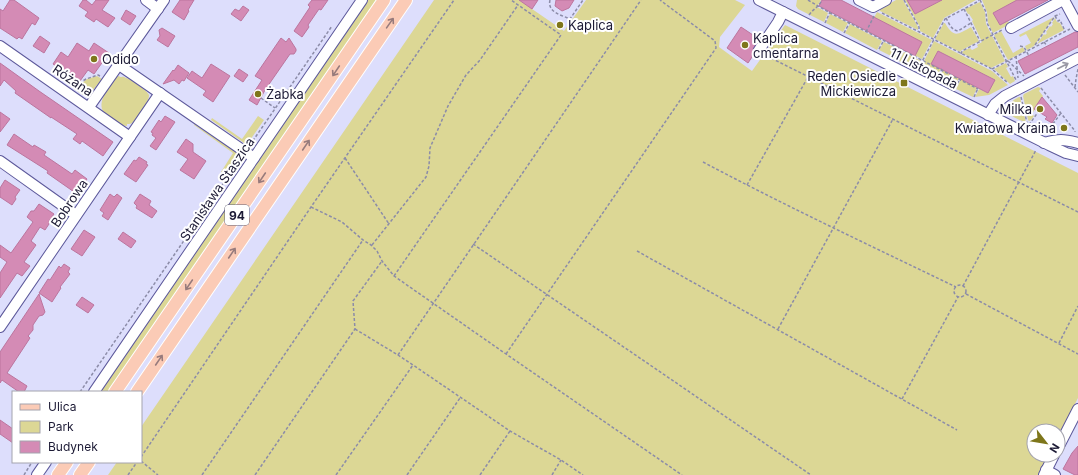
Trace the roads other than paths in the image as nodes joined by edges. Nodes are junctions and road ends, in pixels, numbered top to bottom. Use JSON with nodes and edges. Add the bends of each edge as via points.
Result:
{"nodes":[{"id":1,"x":146,"y":0,"type":"edge"},
{"id":2,"x":164,"y":0,"type":"edge"},
{"id":3,"x":362,"y":0,"type":"edge"},
{"id":4,"x":384,"y":0,"type":"edge"},
{"id":5,"x":406,"y":0,"type":"edge"},
{"id":6,"x":759,"y":0,"type":"edge"},
{"id":7,"x":859,"y":0,"type":"edge"},
{"id":8,"x":886,"y":0,"type":"edge"},
{"id":9,"x":1064,"y":0,"type":"edge"},
{"id":10,"x":780,"y":7,"type":"edge"},
{"id":11,"x":158,"y":9,"type":"junction"},
{"id":12,"x":1074,"y":27,"type":"edge"},
{"id":13,"x":1011,"y":28,"type":"dead end"},
{"id":14,"x":0,"y":46,"type":"edge"},
{"id":15,"x":759,"y":50,"type":"road end"},
{"id":16,"x":1078,"y":58,"type":"edge"},
{"id":17,"x":119,"y":65,"type":"junction"},
{"id":18,"x":160,"y":93,"type":"junction"},
{"id":19,"x":90,"y":108,"type":"junction"},
{"id":20,"x":988,"y":115,"type":"junction"},
{"id":21,"x":130,"y":137,"type":"junction"},
{"id":22,"x":1045,"y":138,"type":"junction"},
{"id":23,"x":1075,"y":140,"type":"edge"},
{"id":24,"x":1078,"y":156,"type":"edge"},
{"id":25,"x":254,"y":158,"type":"junction"},
{"id":26,"x":0,"y":161,"type":"edge"},
{"id":27,"x":76,"y":215,"type":"junction"},
{"id":28,"x":0,"y":327,"type":"edge"},
{"id":29,"x":95,"y":391,"type":"edge"},
{"id":30,"x":116,"y":391,"type":"edge"},
{"id":31,"x":138,"y":391,"type":"edge"},
{"id":32,"x":1077,"y":414,"type":"edge"},
{"id":33,"x":1066,"y":434,"type":"edge"},
{"id":34,"x":45,"y":463,"type":"edge"},
{"id":35,"x":66,"y":463,"type":"edge"},
{"id":36,"x":88,"y":463,"type":"edge"},
{"id":37,"x":1052,"y":463,"type":"edge"},
{"id":38,"x":1049,"y":473,"type":"edge"},
{"id":39,"x":37,"y":475,"type":"edge"},
{"id":40,"x":58,"y":475,"type":"edge"},
{"id":41,"x":80,"y":475,"type":"edge"}],
"edges":[{"from":1,"to":11,"type":"street"},
{"from":2,"to":11,"type":"street"},
{"from":3,"to":25,"type":"street","name":"Stanisława Staszica"},
{"from":4,"to":30,"type":"main road","number":"94","one_way":true},
{"from":31,"to":5,"type":"main road","number":"94","one_way":true},
{"from":6,"to":10,"type":"street","name":"11 Listopada"},
{"from":7,"to":8,"type":"street","via":[[873,7]]},
{"from":9,"to":12,"type":"street"},
{"from":9,"to":13,"type":"street"},
{"from":10,"to":15,"type":"street","via":[[778,22]]},
{"from":10,"to":20,"type":"street","name":"11 Listopada"},
{"from":11,"to":17,"type":"street"},
{"from":14,"to":19,"type":"street","name":"Różana"},
{"from":20,"to":16,"type":"street","one_way":true,"via":[[995,104],[1005,96]]},
{"from":17,"to":18,"type":"street"},
{"from":17,"to":19,"type":"street"},
{"from":18,"to":21,"type":"street","name":"Bobrowa"},
{"from":18,"to":25,"type":"street"},
{"from":19,"to":21,"type":"street","name":"Różana"},
{"from":20,"to":22,"type":"street","name":"11 Listopada"},
{"from":21,"to":27,"type":"street","name":"Bobrowa"},
{"from":22,"to":23,"type":"street"},
{"from":22,"to":24,"type":"street","name":"11 Listopada","via":[[1056,149]]},
{"from":25,"to":29,"type":"street","name":"Stanisława Staszica"},
{"from":26,"to":27,"type":"street"},
{"from":27,"to":28,"type":"street","name":"Bobrowa"},
{"from":32,"to":33,"type":"street"},
{"from":34,"to":39,"type":"street"},
{"from":35,"to":40,"type":"main road"},
{"from":36,"to":41,"type":"main road"},
{"from":37,"to":38,"type":"street"}]}
